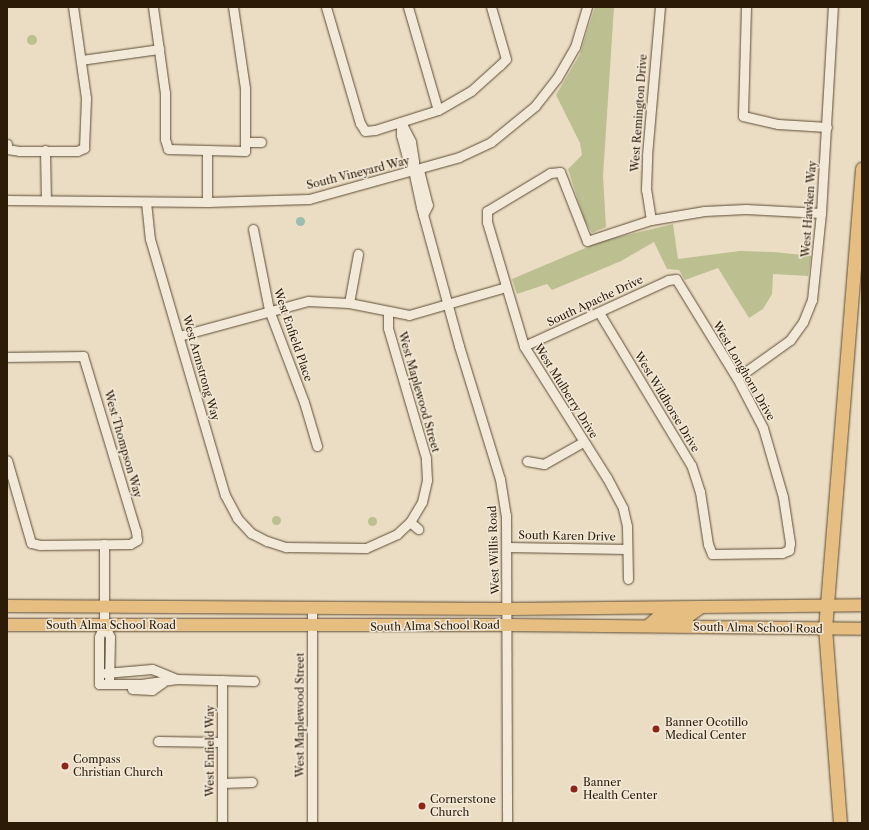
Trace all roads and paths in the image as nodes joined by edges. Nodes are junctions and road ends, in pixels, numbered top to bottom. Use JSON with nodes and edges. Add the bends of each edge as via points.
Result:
{"nodes":[{"id":1,"x":73,"y":7,"type":"edge"},
{"id":2,"x":153,"y":7,"type":"edge"},
{"id":3,"x":233,"y":7,"type":"edge"},
{"id":4,"x":326,"y":7,"type":"edge"},
{"id":5,"x":408,"y":7,"type":"edge"},
{"id":6,"x":491,"y":7,"type":"edge"},
{"id":7,"x":587,"y":7,"type":"edge"},
{"id":8,"x":660,"y":7,"type":"edge"},
{"id":9,"x":746,"y":7,"type":"edge"},
{"id":10,"x":833,"y":7,"type":"edge"},
{"id":11,"x":159,"y":49,"type":"junction"},
{"id":12,"x":81,"y":60,"type":"junction"},
{"id":13,"x":438,"y":110,"type":"junction"},
{"id":14,"x":401,"y":122,"type":"junction"},
{"id":15,"x":827,"y":127,"type":"junction"},
{"id":16,"x":261,"y":142,"type":"dead end"},
{"id":17,"x":7,"y":144,"type":"edge"},
{"id":18,"x":245,"y":147,"type":"junction"},
{"id":19,"x":8,"y":149,"type":"edge"},
{"id":20,"x":45,"y":150,"type":"junction"},
{"id":21,"x":207,"y":150,"type":"junction"},
{"id":22,"x":862,"y":168,"type":"edge"},
{"id":23,"x":415,"y":169,"type":"junction"},
{"id":24,"x":7,"y":200,"type":"edge"},
{"id":25,"x":46,"y":200,"type":"junction"},
{"id":26,"x":146,"y":202,"type":"junction"},
{"id":27,"x":207,"y":202,"type":"junction"},
{"id":28,"x":821,"y":213,"type":"junction"},
{"id":29,"x":651,"y":220,"type":"junction"},
{"id":30,"x":253,"y":229,"type":"dead end"},
{"id":31,"x":358,"y":254,"type":"dead end"},
{"id":32,"x":676,"y":279,"type":"joint"},
{"id":33,"x":506,"y":287,"type":"junction"},
{"id":34,"x":349,"y":303,"type":"junction"},
{"id":35,"x":447,"y":304,"type":"junction"},
{"id":36,"x":269,"y":310,"type":"junction"},
{"id":37,"x":388,"y":311,"type":"junction"},
{"id":38,"x":600,"y":314,"type":"junction"},
{"id":39,"x":179,"y":336,"type":"junction"},
{"id":40,"x":524,"y":346,"type":"junction"},
{"id":41,"x":7,"y":357,"type":"edge"},
{"id":42,"x":737,"y":378,"type":"junction"},
{"id":43,"x":583,"y":442,"type":"junction"},
{"id":44,"x":317,"y":446,"type":"dead end"},
{"id":45,"x":7,"y":460,"type":"edge"},
{"id":46,"x":527,"y":461,"type":"dead end"},
{"id":47,"x":837,"y":474,"type":"junction"},
{"id":48,"x":410,"y":522,"type":"junction"},
{"id":49,"x":418,"y":529,"type":"dead end"},
{"id":50,"x":104,"y":544,"type":"junction"},
{"id":51,"x":507,"y":547,"type":"junction"},
{"id":52,"x":627,"y":548,"type":"junction"},
{"id":53,"x":789,"y":550,"type":"joint"},
{"id":54,"x":628,"y":580,"type":"dead end"},
{"id":55,"x":104,"y":605,"type":"junction"},
{"id":56,"x":834,"y":605,"type":"junction"},
{"id":57,"x":862,"y":605,"type":"edge"},
{"id":58,"x":7,"y":606,"type":"edge"},
{"id":59,"x":791,"y":606,"type":"junction"},
{"id":60,"x":312,"y":607,"type":"junction"},
{"id":61,"x":700,"y":608,"type":"junction"},
{"id":62,"x":508,"y":609,"type":"junction"},
{"id":63,"x":104,"y":624,"type":"junction"},
{"id":64,"x":7,"y":625,"type":"edge"},
{"id":65,"x":507,"y":625,"type":"junction"},
{"id":66,"x":312,"y":626,"type":"junction"},
{"id":67,"x":648,"y":626,"type":"junction"},
{"id":68,"x":826,"y":629,"type":"junction"},
{"id":69,"x":862,"y":629,"type":"edge"},
{"id":70,"x":109,"y":672,"type":"junction"},
{"id":71,"x":99,"y":673,"type":"junction"},
{"id":72,"x":177,"y":679,"type":"junction"},
{"id":73,"x":222,"y":680,"type":"junction"},
{"id":74,"x":254,"y":681,"type":"dead end"},
{"id":75,"x":109,"y":684,"type":"junction"},
{"id":76,"x":158,"y":741,"type":"dead end"},
{"id":77,"x":222,"y":742,"type":"junction"},
{"id":78,"x":252,"y":782,"type":"dead end"},
{"id":79,"x":222,"y":783,"type":"junction"},
{"id":80,"x":222,"y":823,"type":"edge"},
{"id":81,"x":312,"y":823,"type":"edge"},
{"id":82,"x":507,"y":823,"type":"edge"},
{"id":83,"x":840,"y":823,"type":"edge"}],
"edges":[{"from":1,"to":12,"type":"street"},
{"from":2,"to":11,"type":"street"},
{"from":3,"to":18,"type":"street","via":[[245,88]]},
{"from":4,"to":14,"type":"street","via":[[360,123],[365,131]]},
{"from":5,"to":13,"type":"street"},
{"from":6,"to":13,"type":"street","via":[[506,59],[471,91]]},
{"from":7,"to":23,"type":"street","name":"South Vineyard Way","via":[[575,47],[557,78],[522,119],[491,142],[459,157]]},
{"from":8,"to":29,"type":"street","name":"West Remington Drive","via":[[646,176]]},
{"from":9,"to":15,"type":"street","via":[[743,116],[778,124]]},
{"from":10,"to":15,"type":"street","name":"West Hawken Way"},
{"from":11,"to":12,"type":"street"},
{"from":11,"to":21,"type":"street","via":[[165,93],[165,139],[168,149]]},
{"from":12,"to":20,"type":"street","via":[[86,98],[84,148],[77,151]]},
{"from":13,"to":14,"type":"street"},
{"from":14,"to":23,"type":"street","name":"West Willis Road","via":[[401,135],[408,162]]},
{"from":15,"to":28,"type":"street","name":"West Hawken Way"},
{"from":16,"to":18,"type":"street"},
{"from":17,"to":19,"type":"street"},
{"from":18,"to":21,"type":"street"},
{"from":19,"to":20,"type":"street"},
{"from":20,"to":25,"type":"street"},
{"from":21,"to":27,"type":"street"},
{"from":22,"to":47,"type":"highway"},
{"from":23,"to":27,"type":"street","name":"South Vineyard Way","via":[[309,199]]},
{"from":23,"to":35,"type":"street","name":"West Willis Road","via":[[428,205],[423,215]]},
{"from":24,"to":25,"type":"street","name":"South Vineyard Way"},
{"from":25,"to":26,"type":"street","name":"South Vineyard Way"},
{"from":26,"to":27,"type":"street","name":"South Vineyard Way"},
{"from":26,"to":39,"type":"street","name":"West Armstrong Way","via":[[150,239]]},
{"from":28,"to":29,"type":"street","via":[[725,209]]},
{"from":28,"to":42,"type":"street","name":"West Hawken Way","via":[[814,289],[803,322],[790,340]]},
{"from":29,"to":33,"type":"street","name":"West Mulberry Drive","via":[[587,241],[560,172],[550,173],[487,211],[487,222]]},
{"from":30,"to":36,"type":"street","name":"West Enfield Place"},
{"from":31,"to":34,"type":"street"},
{"from":32,"to":38,"type":"street","name":"South Apache Drive","via":[[668,280]]},
{"from":32,"to":42,"type":"street","name":"West Longhorn Drive"},
{"from":33,"to":35,"type":"street"},
{"from":33,"to":40,"type":"street","name":"West Mulberry Drive"},
{"from":34,"to":36,"type":"street","via":[[308,301]]},
{"from":34,"to":37,"type":"street"},
{"from":35,"to":37,"type":"street","via":[[409,314]]},
{"from":35,"to":51,"type":"street","name":"West Willis Road","via":[[500,479],[506,515]]},
{"from":36,"to":39,"type":"street"},
{"from":36,"to":44,"type":"street","name":"West Enfield Place","via":[[304,402]]},
{"from":37,"to":48,"type":"street","name":"West Maplewood Street","via":[[388,328],[426,458],[427,480],[422,502]]},
{"from":38,"to":40,"type":"street","name":"South Apache Drive"},
{"from":38,"to":53,"type":"street","name":"West Wildhorse Drive","via":[[691,465],[700,492],[708,544],[712,554],[782,553]]},
{"from":39,"to":48,"type":"street","name":"West Armstrong Way","via":[[225,495],[237,518],[251,533],[286,547],[366,548],[397,534]]},
{"from":40,"to":43,"type":"street","name":"West Mulberry Drive"},
{"from":41,"to":50,"type":"street","name":"West Thompson Way","via":[[83,356],[136,531],[136,540],[130,544]]},
{"from":42,"to":53,"type":"street","name":"West Longhorn Drive","via":[[763,428],[777,471],[790,543]]},
{"from":43,"to":46,"type":"street","via":[[544,464]]},
{"from":43,"to":52,"type":"street","name":"West Mulberry Drive","via":[[623,508]]},
{"from":45,"to":50,"type":"street","via":[[31,543]]},
{"from":47,"to":56,"type":"highway"},
{"from":47,"to":59,"type":"main road","via":[[832,492],[824,590],[813,600]]},
{"from":48,"to":49,"type":"street"},
{"from":50,"to":55,"type":"street"},
{"from":51,"to":52,"type":"street","name":"South Karen Drive"},
{"from":51,"to":62,"type":"street","name":"West Willis Road"},
{"from":52,"to":54,"type":"street","name":"West Mulberry Drive"},
{"from":55,"to":58,"type":"main road","name":"South Alma School Road"},
{"from":55,"to":60,"type":"main road","name":"South Alma School Road"},
{"from":55,"to":63,"type":"street"},
{"from":56,"to":57,"type":"main road","name":"South Alma School Road"},
{"from":56,"to":59,"type":"main road","name":"South Alma School Road"},
{"from":56,"to":68,"type":"highway"},
{"from":59,"to":61,"type":"main road","name":"South Alma School Road"},
{"from":60,"to":62,"type":"main road","name":"South Alma School Road"},
{"from":60,"to":66,"type":"street","name":"West Maplewood Street"},
{"from":61,"to":62,"type":"main road","name":"South Alma School Road"},
{"from":61,"to":67,"type":"main road","via":[[689,616],[654,620]]},
{"from":62,"to":65,"type":"street","name":"West Willis Road"},
{"from":63,"to":64,"type":"main road","name":"South Alma School Road"},
{"from":63,"to":66,"type":"main road","name":"South Alma School Road"},
{"from":63,"to":70,"type":"street","via":[[110,637]]},
{"from":63,"to":71,"type":"street","via":[[99,636]]},
{"from":65,"to":66,"type":"main road","name":"South Alma School Road"},
{"from":65,"to":67,"type":"main road","name":"South Alma School Road"},
{"from":65,"to":82,"type":"street","name":"West Willis Road"},
{"from":66,"to":81,"type":"street","name":"West Maplewood Street"},
{"from":67,"to":68,"type":"main road","name":"South Alma School Road"},
{"from":68,"to":69,"type":"main road","name":"South Alma School Road"},
{"from":68,"to":83,"type":"highway"},
{"from":70,"to":71,"type":"street"},
{"from":70,"to":72,"type":"street","via":[[152,669]]},
{"from":70,"to":75,"type":"street"},
{"from":71,"to":75,"type":"street","via":[[99,684]]},
{"from":72,"to":73,"type":"street"},
{"from":72,"to":75,"type":"street"},
{"from":73,"to":74,"type":"street"},
{"from":73,"to":77,"type":"street","name":"West Enfield Way"},
{"from":76,"to":77,"type":"street"},
{"from":77,"to":79,"type":"street","name":"West Enfield Way"},
{"from":78,"to":79,"type":"street"},
{"from":79,"to":80,"type":"street","name":"West Enfield Way"}]}
